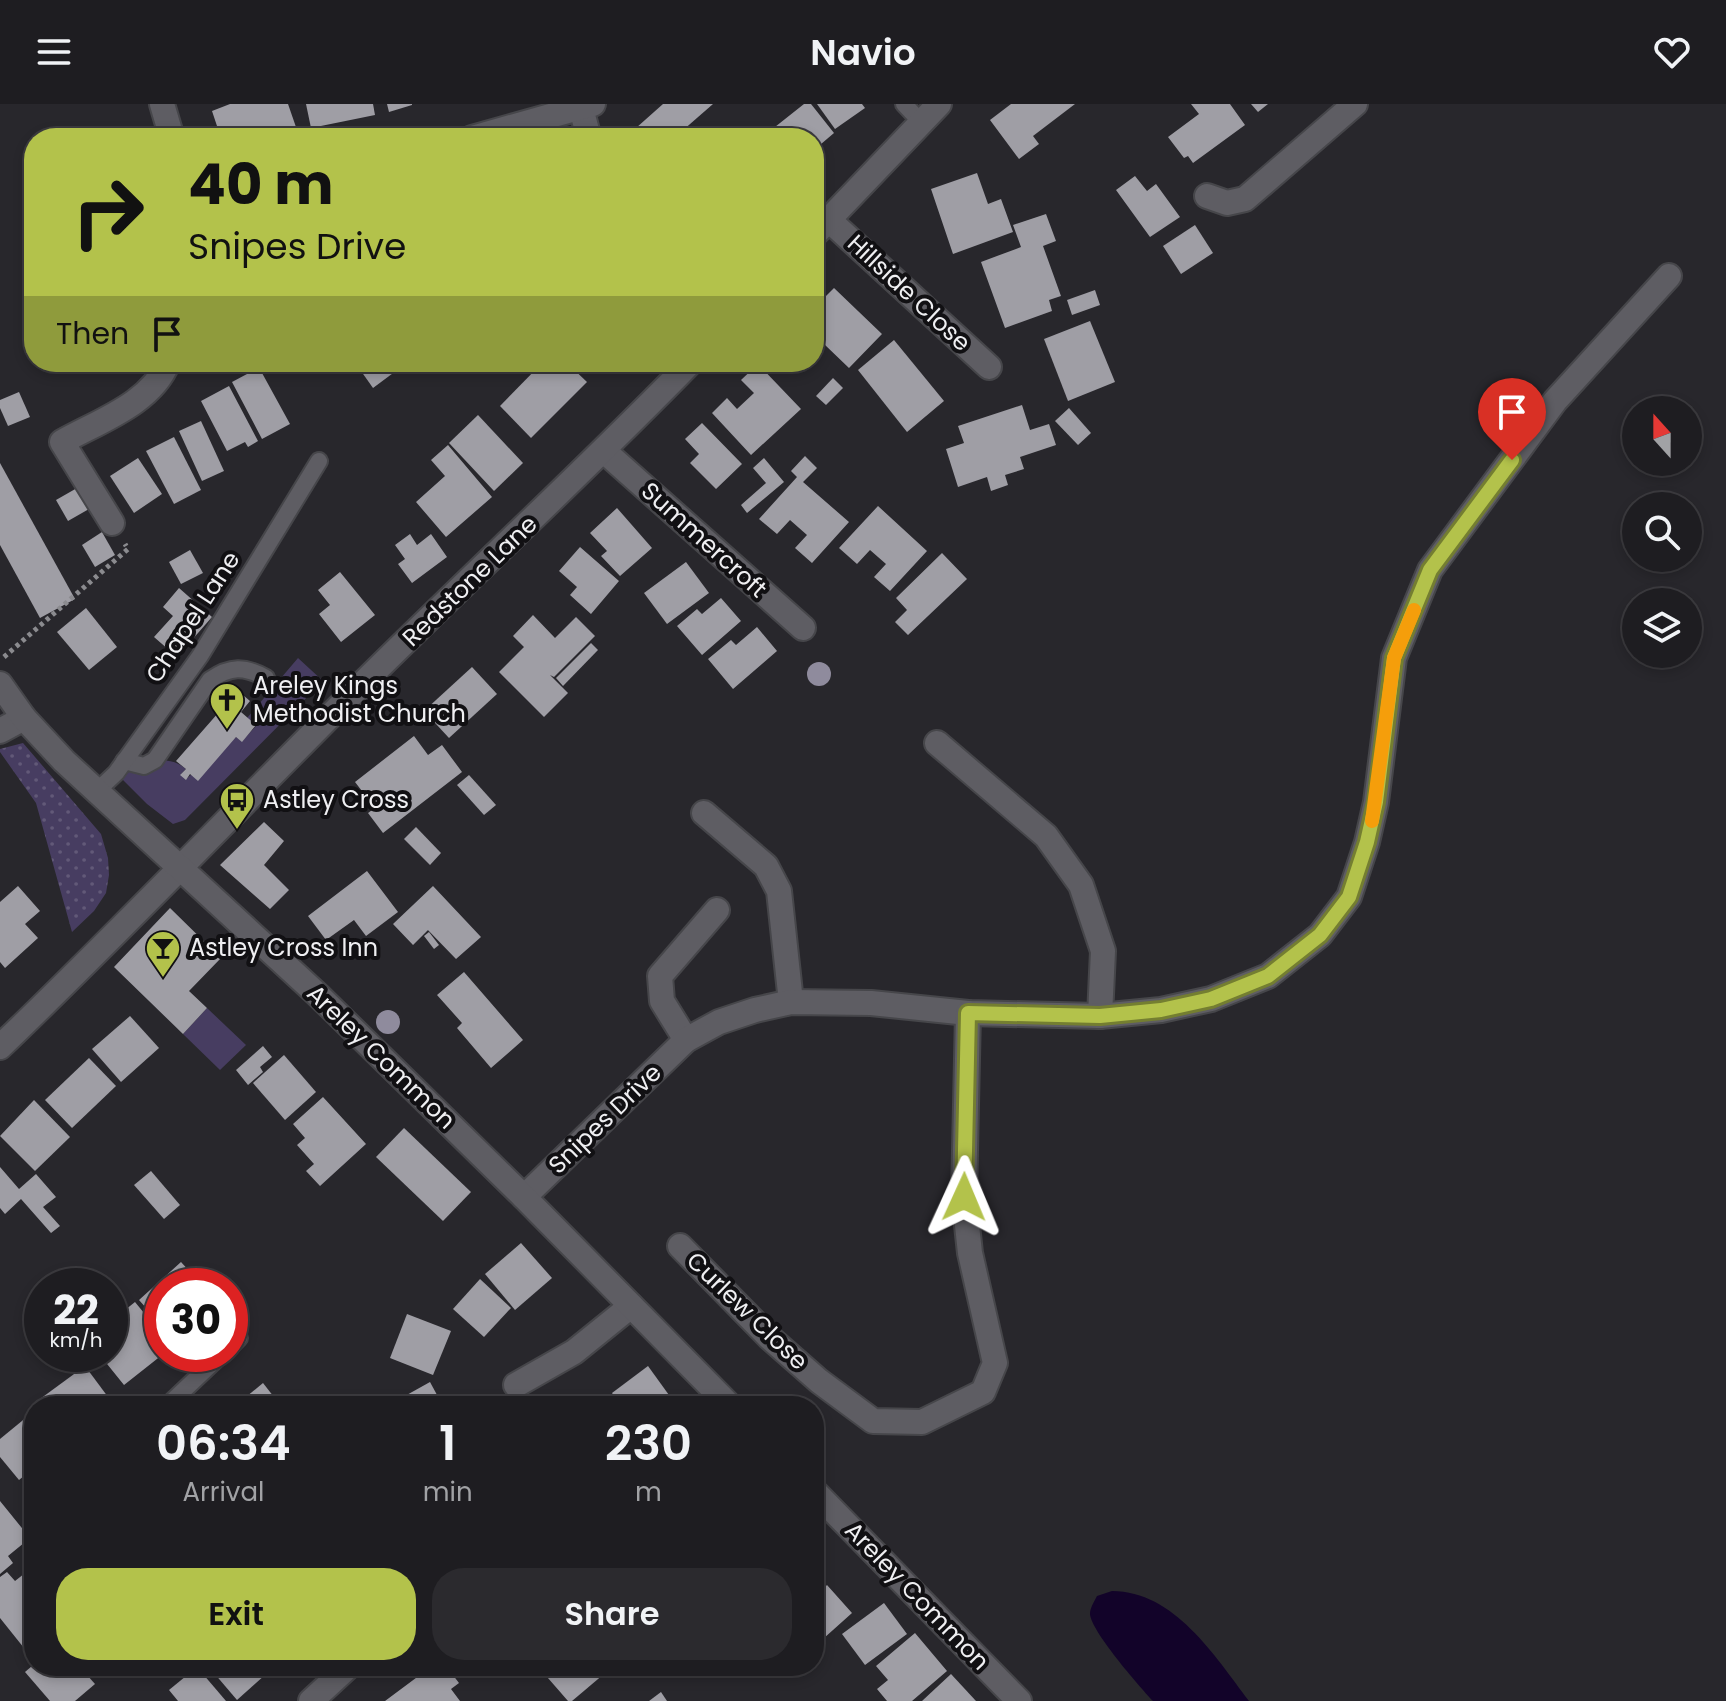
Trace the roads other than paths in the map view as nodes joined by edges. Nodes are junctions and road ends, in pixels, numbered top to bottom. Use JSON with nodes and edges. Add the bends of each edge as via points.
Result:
{"nodes":[{"id":1,"x":162,"y":104,"type":"edge"},
{"id":2,"x":904,"y":104,"type":"edge"},
{"id":3,"x":939,"y":104,"type":"edge"},
{"id":4,"x":1355,"y":104,"type":"edge"},
{"id":5,"x":587,"y":106,"type":"edge"},
{"id":6,"x":921,"y":122,"type":"junction"},
{"id":7,"x":169,"y":128,"type":"edge"},
{"id":8,"x":508,"y":128,"type":"edge"},
{"id":9,"x":588,"y":128,"type":"edge"},
{"id":10,"x":1207,"y":196,"type":"dead end"},
{"id":11,"x":824,"y":225,"type":"edge"},
{"id":12,"x":824,"y":229,"type":"edge"},
{"id":13,"x":1669,"y":276,"type":"dead end"},
{"id":14,"x":989,"y":367,"type":"dead end"},
{"id":15,"x":163,"y":372,"type":"edge"},
{"id":16,"x":681,"y":372,"type":"edge"},
{"id":17,"x":604,"y":451,"type":"junction"},
{"id":18,"x":319,"y":461,"type":"dead end"},
{"id":19,"x":112,"y":523,"type":"road end"},
{"id":20,"x":803,"y":628,"type":"dead end"},
{"id":21,"x":266,"y":678,"type":"dead end"},
{"id":22,"x":0,"y":684,"type":"edge"},
{"id":23,"x":24,"y":718,"type":"junction"},
{"id":24,"x":0,"y":731,"type":"edge"},
{"id":25,"x":937,"y":743,"type":"dead end"},
{"id":26,"x":124,"y":761,"type":"junction"},
{"id":27,"x":97,"y":791,"type":"junction"},
{"id":28,"x":704,"y":813,"type":"dead end"},
{"id":29,"x":182,"y":868,"type":"junction"},
{"id":30,"x":717,"y":910,"type":"dead end"},
{"id":31,"x":791,"y":1002,"type":"junction"},
{"id":32,"x":968,"y":1013,"type":"junction"},
{"id":33,"x":1100,"y":1016,"type":"junction"},
{"id":34,"x":686,"y":1040,"type":"junction"},
{"id":35,"x":0,"y":1047,"type":"edge"},
{"id":36,"x":524,"y":1197,"type":"junction"},
{"id":37,"x":680,"y":1246,"type":"dead end"},
{"id":38,"x":631,"y":1306,"type":"junction"},
{"id":39,"x":203,"y":1372,"type":"edge"},
{"id":40,"x":516,"y":1385,"type":"dead end"},
{"id":41,"x":178,"y":1396,"type":"edge"},
{"id":42,"x":720,"y":1396,"type":"edge"},
{"id":43,"x":824,"y":1501,"type":"edge"},
{"id":44,"x":338,"y":1676,"type":"edge"},
{"id":45,"x":311,"y":1701,"type":"edge"},
{"id":46,"x":1019,"y":1701,"type":"edge"}],
"edges":[{"from":1,"to":7,"type":"street"},
{"from":2,"to":6,"type":"lane"},
{"from":3,"to":6,"type":"street"},
{"from":4,"to":10,"type":"street","via":[[1245,199],[1227,203]]},
{"from":5,"to":8,"type":"street"},
{"from":5,"to":9,"type":"street"},
{"from":6,"to":11,"type":"street"},
{"from":12,"to":14,"type":"street","name":"Hillside Close"},
{"from":13,"to":33,"type":"street","name":"Snipes Drive","via":[[1555,401],[1430,570],[1394,658],[1367,842],[1349,897],[1330,923],[1268,976],[1211,999]]},
{"from":15,"to":19,"type":"street","via":[[141,398],[62,442]]},
{"from":16,"to":17,"type":"street","name":"Redstone Lane"},
{"from":17,"to":20,"type":"street","name":"Summercroft"},
{"from":17,"to":29,"type":"street","name":"Redstone Lane","via":[[347,699]]},
{"from":18,"to":26,"type":"lane","name":"Chapel Lane","via":[[200,656]]},
{"from":21,"to":26,"type":"lane","via":[[251,669],[223,671],[210,680],[155,760],[144,766]]},
{"from":22,"to":23,"type":"street","name":"Areley Common"},
{"from":23,"to":24,"type":"street"},
{"from":23,"to":27,"type":"street","name":"Areley Common"},
{"from":25,"to":33,"type":"street","via":[[1046,836],[1081,885],[1103,951]]},
{"from":26,"to":27,"type":"lane","name":"Chapel Lane"},
{"from":27,"to":29,"type":"street","name":"Areley Common"},
{"from":28,"to":31,"type":"street","via":[[766,866],[779,891]]},
{"from":29,"to":35,"type":"street","name":"Redstone Lane"},
{"from":29,"to":36,"type":"street","name":"Areley Common"},
{"from":30,"to":34,"type":"street","via":[[660,976],[662,1001]]},
{"from":31,"to":32,"type":"street","name":"Snipes Drive"},
{"from":31,"to":34,"type":"street","name":"Snipes Drive","via":[[719,1022]]},
{"from":32,"to":33,"type":"street","name":"Snipes Drive"},
{"from":32,"to":37,"type":"street","name":"Curlew Close","via":[[964,1197],[970,1253],[995,1363],[983,1392],[922,1422],[873,1421],[770,1338]]},
{"from":34,"to":36,"type":"street","name":"Snipes Drive"},
{"from":36,"to":38,"type":"street","name":"Areley Common"},
{"from":38,"to":40,"type":"street","via":[[574,1352]]},
{"from":38,"to":42,"type":"street","name":"Areley Common"},
{"from":39,"to":41,"type":"lane"},
{"from":43,"to":46,"type":"street","name":"Areley Common"},
{"from":44,"to":45,"type":"street"}]}
